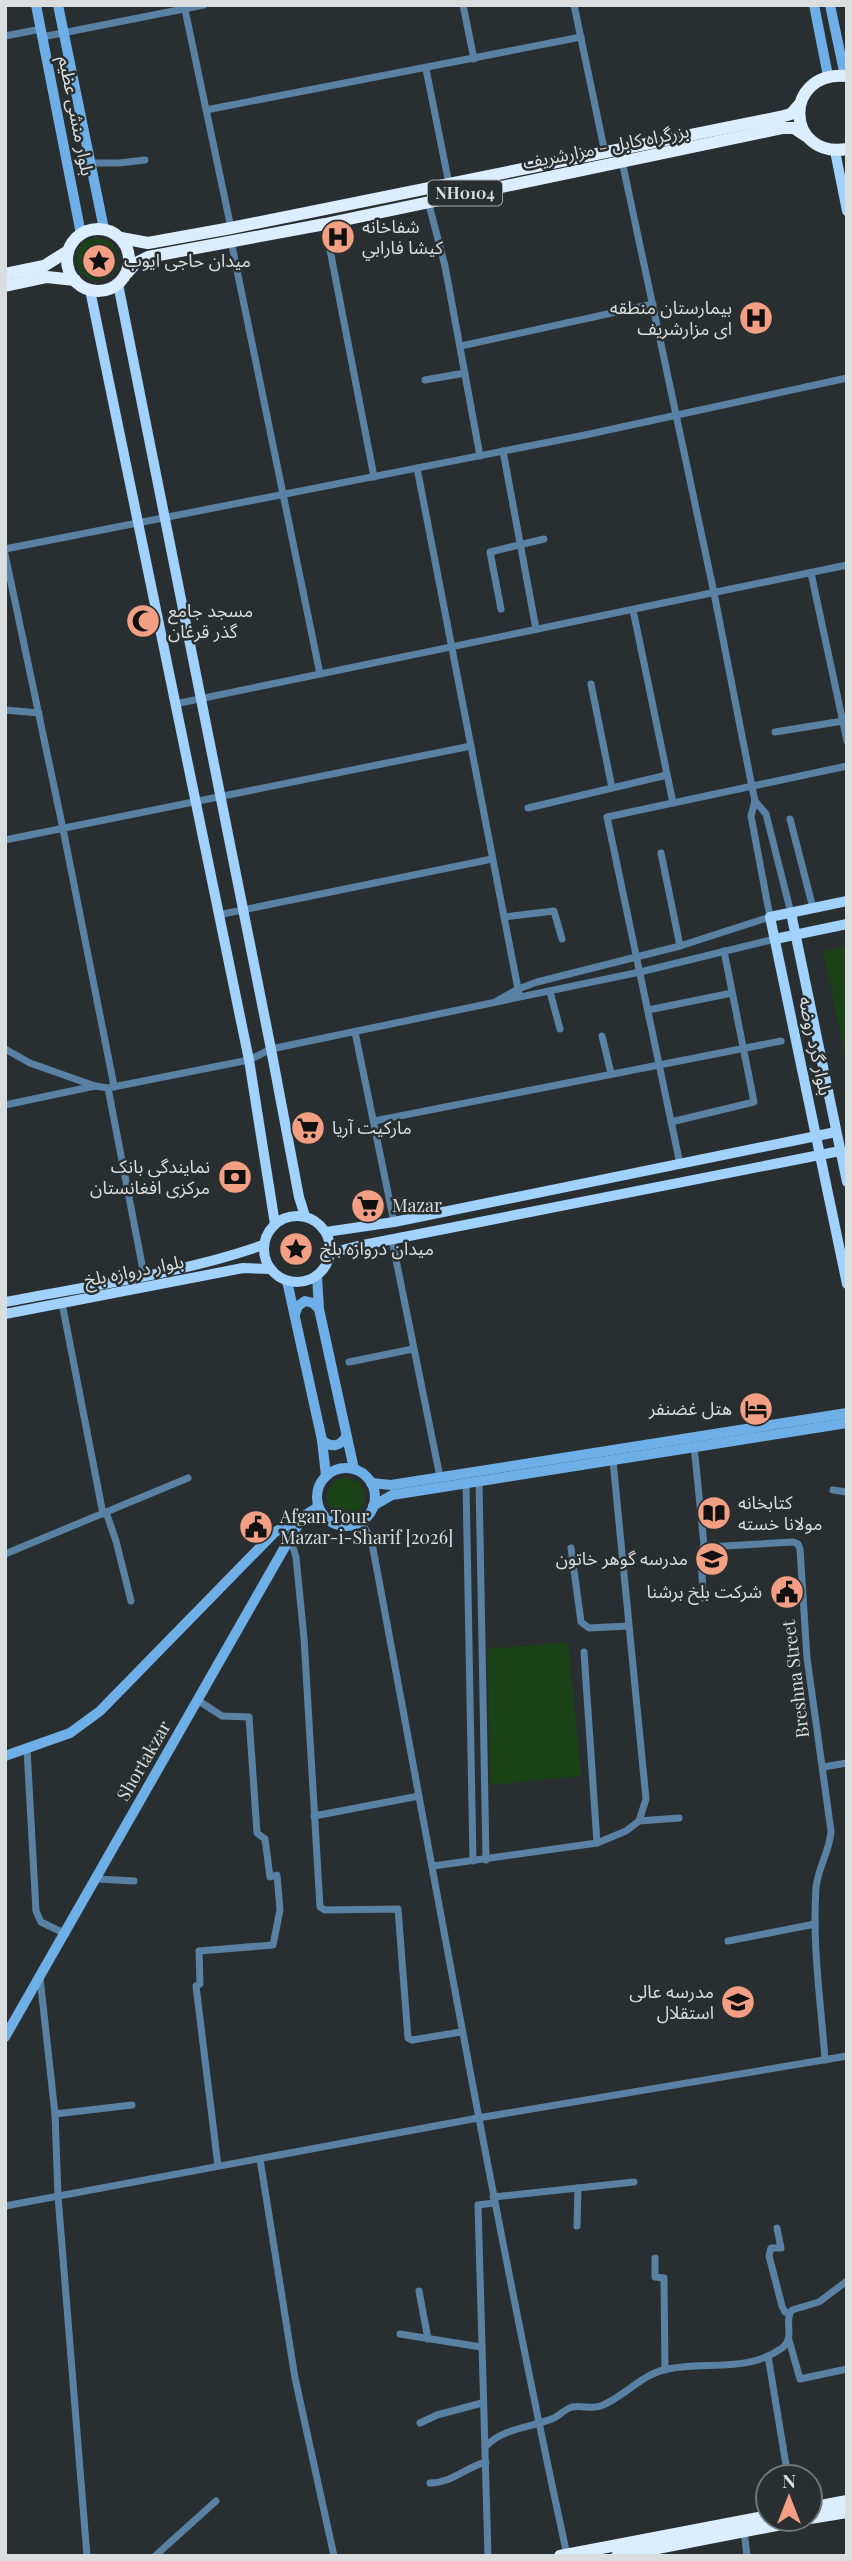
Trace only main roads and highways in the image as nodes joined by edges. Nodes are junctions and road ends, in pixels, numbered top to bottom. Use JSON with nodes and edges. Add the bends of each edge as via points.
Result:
{"nodes":[{"id":1,"x":846,"y":76,"type":"edge"},
{"id":2,"x":799,"y":105,"type":"junction"},
{"id":3,"x":806,"y":136,"type":"junction"},
{"id":4,"x":841,"y":150,"type":"edge"},
{"id":5,"x":847,"y":211,"type":"edge"},
{"id":6,"x":231,"y":235,"type":"junction"},
{"id":7,"x":121,"y":238,"type":"junction"},
{"id":8,"x":68,"y":251,"type":"junction"},
{"id":9,"x":127,"y":273,"type":"junction"},
{"id":10,"x":5,"y":274,"type":"edge"},
{"id":11,"x":75,"y":281,"type":"junction"},
{"id":12,"x":118,"y":284,"type":"junction"},
{"id":13,"x":5,"y":286,"type":"edge"},
{"id":14,"x":90,"y":290,"type":"junction"},
{"id":15,"x":847,"y":901,"type":"edge"},
{"id":16,"x":791,"y":913,"type":"junction"},
{"id":17,"x":847,"y":924,"type":"edge"},
{"id":18,"x":795,"y":935,"type":"junction"},
{"id":19,"x":775,"y":939,"type":"junction"},
{"id":20,"x":836,"y":1132,"type":"junction"},
{"id":21,"x":816,"y":1136,"type":"junction"},
{"id":22,"x":840,"y":1151,"type":"junction"},
{"id":23,"x":820,"y":1155,"type":"junction"},
{"id":24,"x":847,"y":1182,"type":"edge"},
{"id":25,"x":305,"y":1216,"type":"junction"},
{"id":26,"x":275,"y":1224,"type":"junction"},
{"id":27,"x":326,"y":1232,"type":"junction"},
{"id":28,"x":263,"y":1245,"type":"junction"},
{"id":29,"x":330,"y":1253,"type":"junction"},
{"id":30,"x":270,"y":1269,"type":"junction"},
{"id":31,"x":847,"y":1284,"type":"edge"},
{"id":32,"x":5,"y":1302,"type":"edge"},
{"id":33,"x":5,"y":1314,"type":"edge"},
{"id":34,"x":847,"y":2501,"type":"edge"},
{"id":35,"x":824,"y":2505,"type":"edge"},
{"id":36,"x":847,"y":2511,"type":"edge"},
{"id":37,"x":824,"y":2516,"type":"edge"},
{"id":38,"x":754,"y":2519,"type":"edge"},
{"id":39,"x":754,"y":2529,"type":"edge"},
{"id":40,"x":565,"y":2555,"type":"edge"},
{"id":41,"x":617,"y":2556,"type":"edge"}],
"edges":[{"from":1,"to":2,"type":"highway","number":"NH0104","via":[[828,76],[809,86]]},
{"from":2,"to":3,"type":"highway"},
{"from":2,"to":6,"type":"highway","name":"بزرگراه کابل - مزارشریف","number":"NH0104","via":[[780,117],[449,184]]},
{"from":3,"to":4,"type":"highway","number":"NH0104","via":[[824,149]]},
{"from":3,"to":6,"type":"highway","name":"بزرگراه کابل - مزارشریف","number":"NH0104","via":[[794,128],[783,128],[325,224]]},
{"from":4,"to":5,"type":"main road"},
{"from":6,"to":7,"type":"highway","name":"بزرگراه کابل - مزارشریف","number":"NH0104","via":[[148,243]]},
{"from":6,"to":9,"type":"highway","name":"بزرگراه کابل - مزارشریف","number":"NH0104","via":[[149,257],[136,262]]},
{"from":7,"to":8,"type":"highway","number":"NH0104","via":[[104,229],[81,234]]},
{"from":7,"to":9,"type":"highway","via":[[129,255]]},
{"from":8,"to":10,"type":"highway","via":[[44,266]]},
{"from":8,"to":11,"type":"highway"},
{"from":9,"to":12,"type":"highway","number":"NH0104"},
{"from":11,"to":13,"type":"highway","via":[[47,277]]},
{"from":11,"to":14,"type":"highway"},
{"from":12,"to":14,"type":"highway"},
{"from":12,"to":25,"type":"main road"},
{"from":14,"to":26,"type":"main road","via":[[249,1060]]},
{"from":15,"to":16,"type":"main road"},
{"from":16,"to":18,"type":"main road","name":"بلوار گرد روضه"},
{"from":16,"to":19,"type":"main road","name":"بلوار گرد روضه","via":[[770,917]]},
{"from":17,"to":18,"type":"main road"},
{"from":18,"to":19,"type":"main road"},
{"from":18,"to":20,"type":"main road","name":"بلوار گرد روضه"},
{"from":19,"to":21,"type":"main road","name":"بلوار گرد روضه"},
{"from":20,"to":21,"type":"main road"},
{"from":20,"to":22,"type":"main road","name":"بلوار گرد روضه"},
{"from":21,"to":23,"type":"main road","name":"بلوار گرد روضه"},
{"from":21,"to":27,"type":"main road"},
{"from":22,"to":23,"type":"main road"},
{"from":22,"to":24,"type":"main road","name":"بلوار گرد روضه"},
{"from":23,"to":29,"type":"main road"},
{"from":23,"to":31,"type":"main road","name":"بلوار گرد روضه"},
{"from":25,"to":26,"type":"main road","via":[[289,1216]]},
{"from":25,"to":27,"type":"main road"},
{"from":26,"to":28,"type":"main road"},
{"from":27,"to":29,"type":"main road"},
{"from":28,"to":30,"type":"main road"},
{"from":28,"to":32,"type":"main road","name":"بلوار دروازه بلخ","via":[[144,1275]]},
{"from":29,"to":30,"type":"main road","via":[[323,1269],[308,1280],[287,1281]]},
{"from":30,"to":33,"type":"main road","name":"بلوار دروازه بلخ","via":[[243,1268]]},
{"from":34,"to":35,"type":"highway"},
{"from":36,"to":37,"type":"highway"},
{"from":38,"to":40,"type":"highway"},
{"from":39,"to":41,"type":"highway"}]}
